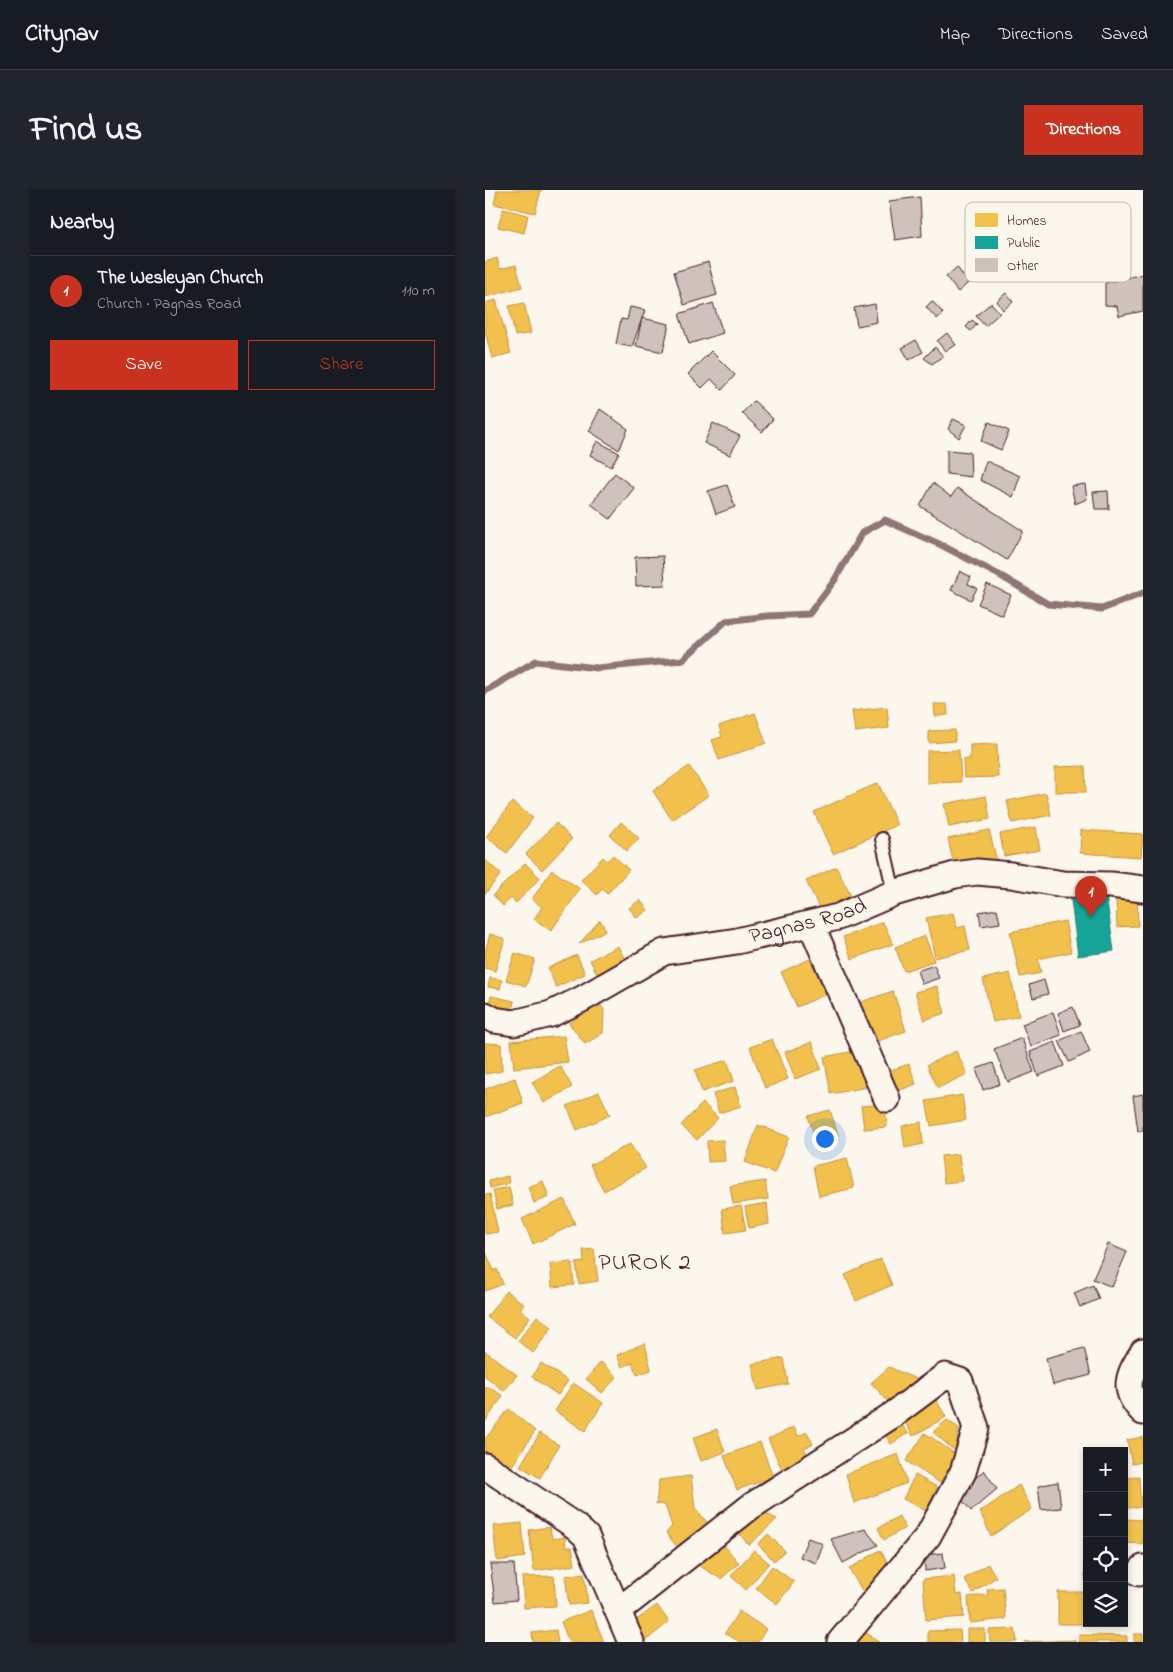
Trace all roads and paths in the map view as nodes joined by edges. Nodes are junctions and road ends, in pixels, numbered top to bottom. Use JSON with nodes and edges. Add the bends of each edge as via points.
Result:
{"nodes":[{"id":1,"x":882,"y":839,"type":"dead end"},
{"id":2,"x":1143,"y":889,"type":"edge"},
{"id":3,"x":894,"y":893,"type":"junction"},
{"id":4,"x":811,"y":924,"type":"junction"},
{"id":5,"x":485,"y":1016,"type":"edge"},
{"id":6,"x":887,"y":1099,"type":"dead end"},
{"id":7,"x":1143,"y":1352,"type":"edge"},
{"id":8,"x":1143,"y":1412,"type":"edge"},
{"id":9,"x":485,"y":1466,"type":"edge"},
{"id":10,"x":618,"y":1611,"type":"junction"},
{"id":11,"x":631,"y":1642,"type":"edge"},
{"id":12,"x":840,"y":1642,"type":"edge"}],
"edges":[{"from":1,"to":3,"type":"lane"},
{"from":2,"to":3,"type":"street","name":"Pagnas Road","via":[[1063,884],[977,872]]},
{"from":3,"to":4,"type":"street","name":"Pagnas Road","via":[[838,917]]},
{"from":4,"to":5,"type":"street","name":"Pagnas Road","via":[[737,941],[664,952],[582,1000],[551,1014],[514,1023]]},
{"from":4,"to":6,"type":"street"},
{"from":7,"to":8,"type":"street","via":[[1129,1379],[1129,1393]]},
{"from":9,"to":10,"type":"street","via":[[586,1536]]},
{"from":10,"to":11,"type":"street"},
{"from":10,"to":12,"type":"street","via":[[750,1507],[893,1414],[945,1376],[961,1381],[976,1428],[963,1472],[928,1536]]}]}
